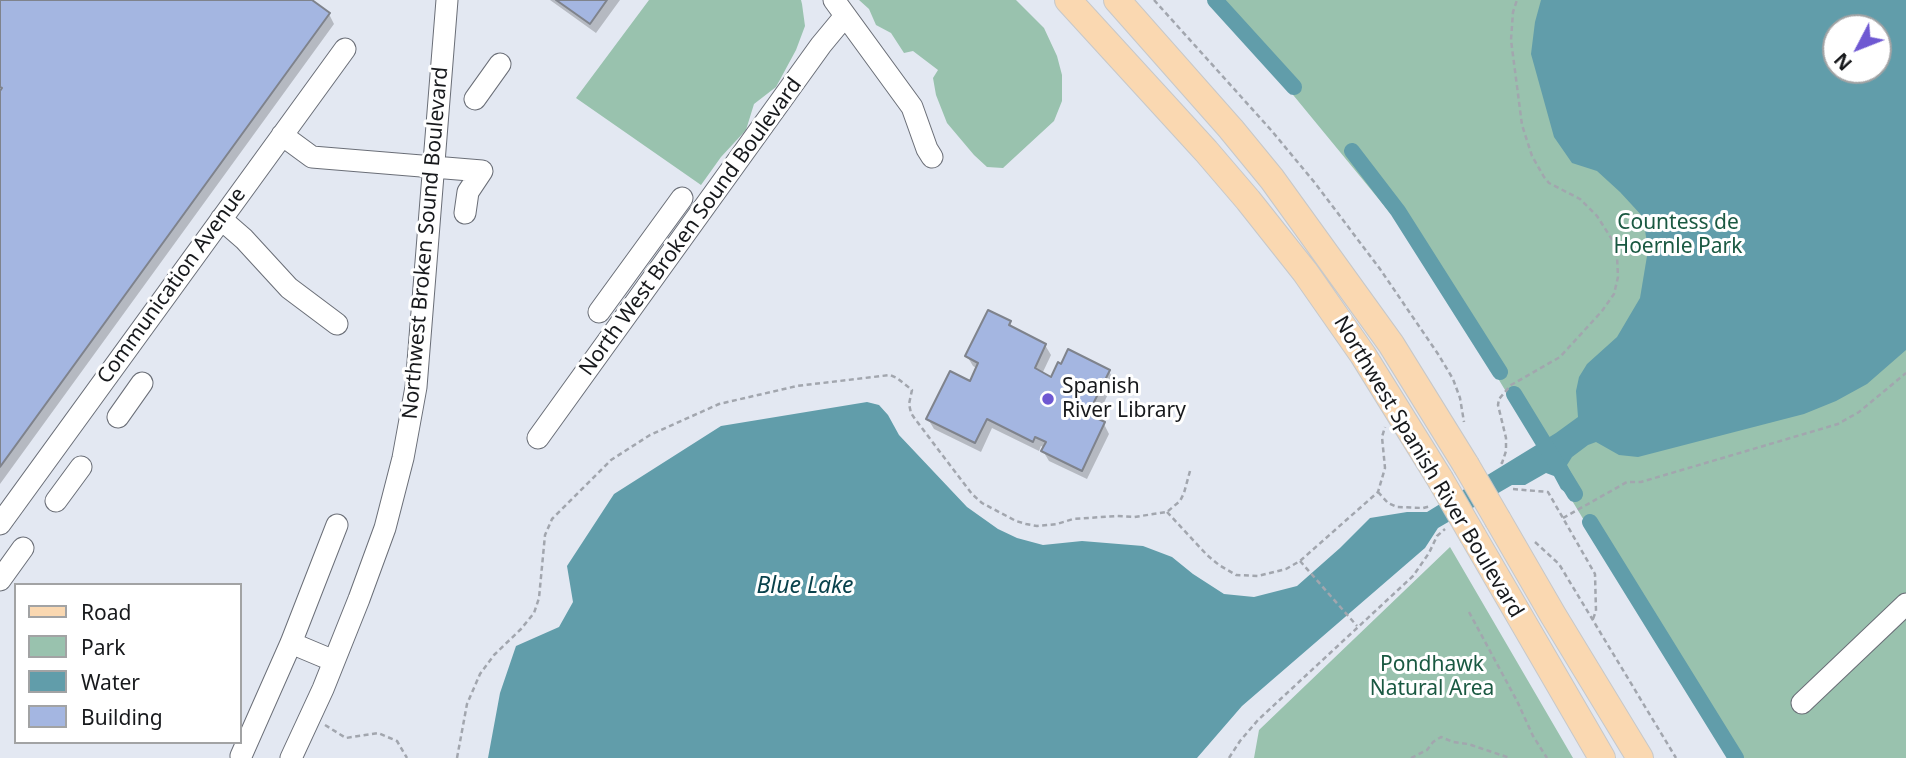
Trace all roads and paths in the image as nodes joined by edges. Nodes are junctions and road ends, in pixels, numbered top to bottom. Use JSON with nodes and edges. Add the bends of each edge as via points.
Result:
{"nodes":[{"id":1,"x":447,"y":0,"type":"edge"},
{"id":2,"x":1068,"y":0,"type":"edge"},
{"id":3,"x":1117,"y":0,"type":"edge"},
{"id":4,"x":1154,"y":0,"type":"edge"},
{"id":5,"x":1517,"y":0,"type":"edge"},
{"id":6,"x":840,"y":8,"type":"edge"},
{"id":7,"x":345,"y":49,"type":"dead end"},
{"id":8,"x":499,"y":64,"type":"dead end"},
{"id":9,"x":475,"y":99,"type":"dead end"},
{"id":10,"x":282,"y":135,"type":"junction"},
{"id":11,"x":932,"y":157,"type":"dead end"},
{"id":12,"x":435,"y":168,"type":"junction"},
{"id":13,"x":1265,"y":170,"type":"junction"},
{"id":14,"x":1240,"y":190,"type":"junction"},
{"id":15,"x":682,"y":198,"type":"dead end"},
{"id":16,"x":464,"y":212,"type":"dead end"},
{"id":17,"x":221,"y":219,"type":"junction"},
{"id":18,"x":626,"y":317,"type":"junction"},
{"id":19,"x":337,"y":324,"type":"dead end"},
{"id":20,"x":1906,"y":373,"type":"edge"},
{"id":21,"x":106,"y":378,"type":"junction"},
{"id":22,"x":117,"y":417,"type":"dead end"},
{"id":23,"x":1388,"y":419,"type":"dead end"},
{"id":24,"x":1467,"y":431,"type":"dead end"},
{"id":25,"x":538,"y":438,"type":"dead end"},
{"id":26,"x":1501,"y":462,"type":"dead end"},
{"id":27,"x":42,"y":465,"type":"junction"},
{"id":28,"x":81,"y":467,"type":"dead end"},
{"id":29,"x":1190,"y":471,"type":"dead end"},
{"id":30,"x":1513,"y":489,"type":"dead end"},
{"id":31,"x":1378,"y":492,"type":"junction"},
{"id":32,"x":1437,"y":492,"type":"junction"},
{"id":33,"x":1167,"y":512,"type":"junction"},
{"id":34,"x":6,"y":516,"type":"edge"},
{"id":35,"x":1563,"y":518,"type":"junction"},
{"id":36,"x":337,"y":526,"type":"dead end"},
{"id":37,"x":1448,"y":527,"type":"dead end"},
{"id":38,"x":1533,"y":541,"type":"dead end"},
{"id":39,"x":13,"y":551,"type":"edge"},
{"id":40,"x":1300,"y":561,"type":"junction"},
{"id":41,"x":0,"y":580,"type":"edge"},
{"id":42,"x":1906,"y":604,"type":"edge"},
{"id":43,"x":1469,"y":611,"type":"dead end"},
{"id":44,"x":1593,"y":619,"type":"junction"},
{"id":45,"x":1357,"y":626,"type":"junction"},
{"id":46,"x":291,"y":643,"type":"junction"},
{"id":47,"x":334,"y":661,"type":"junction"},
{"id":48,"x":1802,"y":703,"type":"dead end"},
{"id":49,"x":311,"y":716,"type":"junction"},
{"id":50,"x":241,"y":756,"type":"dead end"},
{"id":51,"x":291,"y":758,"type":"edge"},
{"id":52,"x":407,"y":758,"type":"edge"},
{"id":53,"x":457,"y":758,"type":"edge"},
{"id":54,"x":1230,"y":758,"type":"edge"},
{"id":55,"x":1411,"y":758,"type":"edge"},
{"id":56,"x":1510,"y":758,"type":"edge"},
{"id":57,"x":1547,"y":758,"type":"edge"},
{"id":58,"x":1602,"y":758,"type":"edge"},
{"id":59,"x":1640,"y":758,"type":"edge"},
{"id":60,"x":1676,"y":758,"type":"edge"}],
"edges":[{"from":1,"to":12,"type":"street","name":"Northwest Broken Sound Boulevard"},
{"from":2,"to":14,"type":"main road","name":"Northwest Spanish River Boulevard"},
{"from":3,"to":13,"type":"main road","name":"Northwest Spanish River Boulevard"},
{"from":4,"to":24,"type":"path","via":[[1276,135],[1380,269],[1453,379]]},
{"from":5,"to":26,"type":"path","via":[[1511,40],[1522,125],[1532,156],[1549,183],[1569,191],[1597,216],[1613,241],[1618,277],[1614,294],[1602,311],[1560,356],[1511,385],[1499,399],[1506,438]]},
{"from":6,"to":11,"type":"street","via":[[912,107]]},
{"from":6,"to":18,"type":"street","name":"North West Broken Sound Boulevard","via":[[821,45]]},
{"from":7,"to":10,"type":"street","name":"Communication Avenue"},
{"from":8,"to":9,"type":"street"},
{"from":10,"to":12,"type":"street","via":[[312,158]]},
{"from":10,"to":17,"type":"street","name":"Communication Avenue"},
{"from":12,"to":16,"type":"street","via":[[482,171],[468,192]]},
{"from":12,"to":47,"type":"street","name":"Northwest Broken Sound Boulevard","via":[[416,387],[406,448],[384,528]]},
{"from":13,"to":14,"type":"main road"},
{"from":13,"to":59,"type":"main road","name":"Northwest Spanish River Boulevard","bridge":true,"via":[[1425,397]]},
{"from":14,"to":32,"type":"main road","name":"Northwest Spanish River Boulevard","via":[[1333,311],[1393,401]]},
{"from":15,"to":18,"type":"street","via":[[602,307]]},
{"from":17,"to":19,"type":"street","via":[[289,288]]},
{"from":17,"to":21,"type":"street","name":"Communication Avenue"},
{"from":18,"to":25,"type":"street","name":"North West Broken Sound Boulevard"},
{"from":20,"to":35,"type":"path","via":[[1838,424],[1641,482],[1627,482]]},
{"from":21,"to":22,"type":"street","via":[[137,390]]},
{"from":21,"to":27,"type":"street","name":"Communication Avenue"},
{"from":23,"to":31,"type":"path","via":[[1382,432],[1385,468]]},
{"from":27,"to":28,"type":"street","via":[[62,492]]},
{"from":27,"to":34,"type":"street","name":"Communication Avenue"},
{"from":29,"to":33,"type":"path","via":[[1180,501]]},
{"from":30,"to":35,"type":"path","via":[[1548,492]]},
{"from":31,"to":32,"type":"path","via":[[1397,507],[1423,508]]},
{"from":31,"to":40,"type":"path"},
{"from":32,"to":58,"type":"main road","name":"Northwest Spanish River Boulevard","bridge":true,"via":[[1473,536]]},
{"from":33,"to":40,"type":"path","via":[[1207,555],[1236,575],[1277,572]]},
{"from":33,"to":53,"type":"path","via":[[1037,526],[1016,521],[972,494],[911,413],[912,390],[890,375],[797,386],[719,404],[650,435],[611,460],[552,519],[545,535],[534,614],[480,674],[467,704]]},
{"from":35,"to":44,"type":"path","via":[[1595,574]]},
{"from":36,"to":46,"type":"street"},
{"from":37,"to":45,"type":"path","via":[[1437,536],[1413,576]]},
{"from":38,"to":44,"type":"path","via":[[1559,564]]},
{"from":39,"to":41,"type":"street"},
{"from":40,"to":45,"type":"path"},
{"from":42,"to":48,"type":"street"},
{"from":43,"to":57,"type":"path"},
{"from":44,"to":60,"type":"path"},
{"from":45,"to":54,"type":"path","via":[[1258,720]]},
{"from":46,"to":47,"type":"street"},
{"from":46,"to":50,"type":"street"},
{"from":47,"to":49,"type":"street","name":"Northwest Broken Sound Boulevard"},
{"from":49,"to":51,"type":"street","name":"Northwest Broken Sound Boulevard"},
{"from":49,"to":52,"type":"path","via":[[346,738],[378,733],[397,741]]},
{"from":55,"to":56,"type":"path","via":[[1441,737]]}]}
